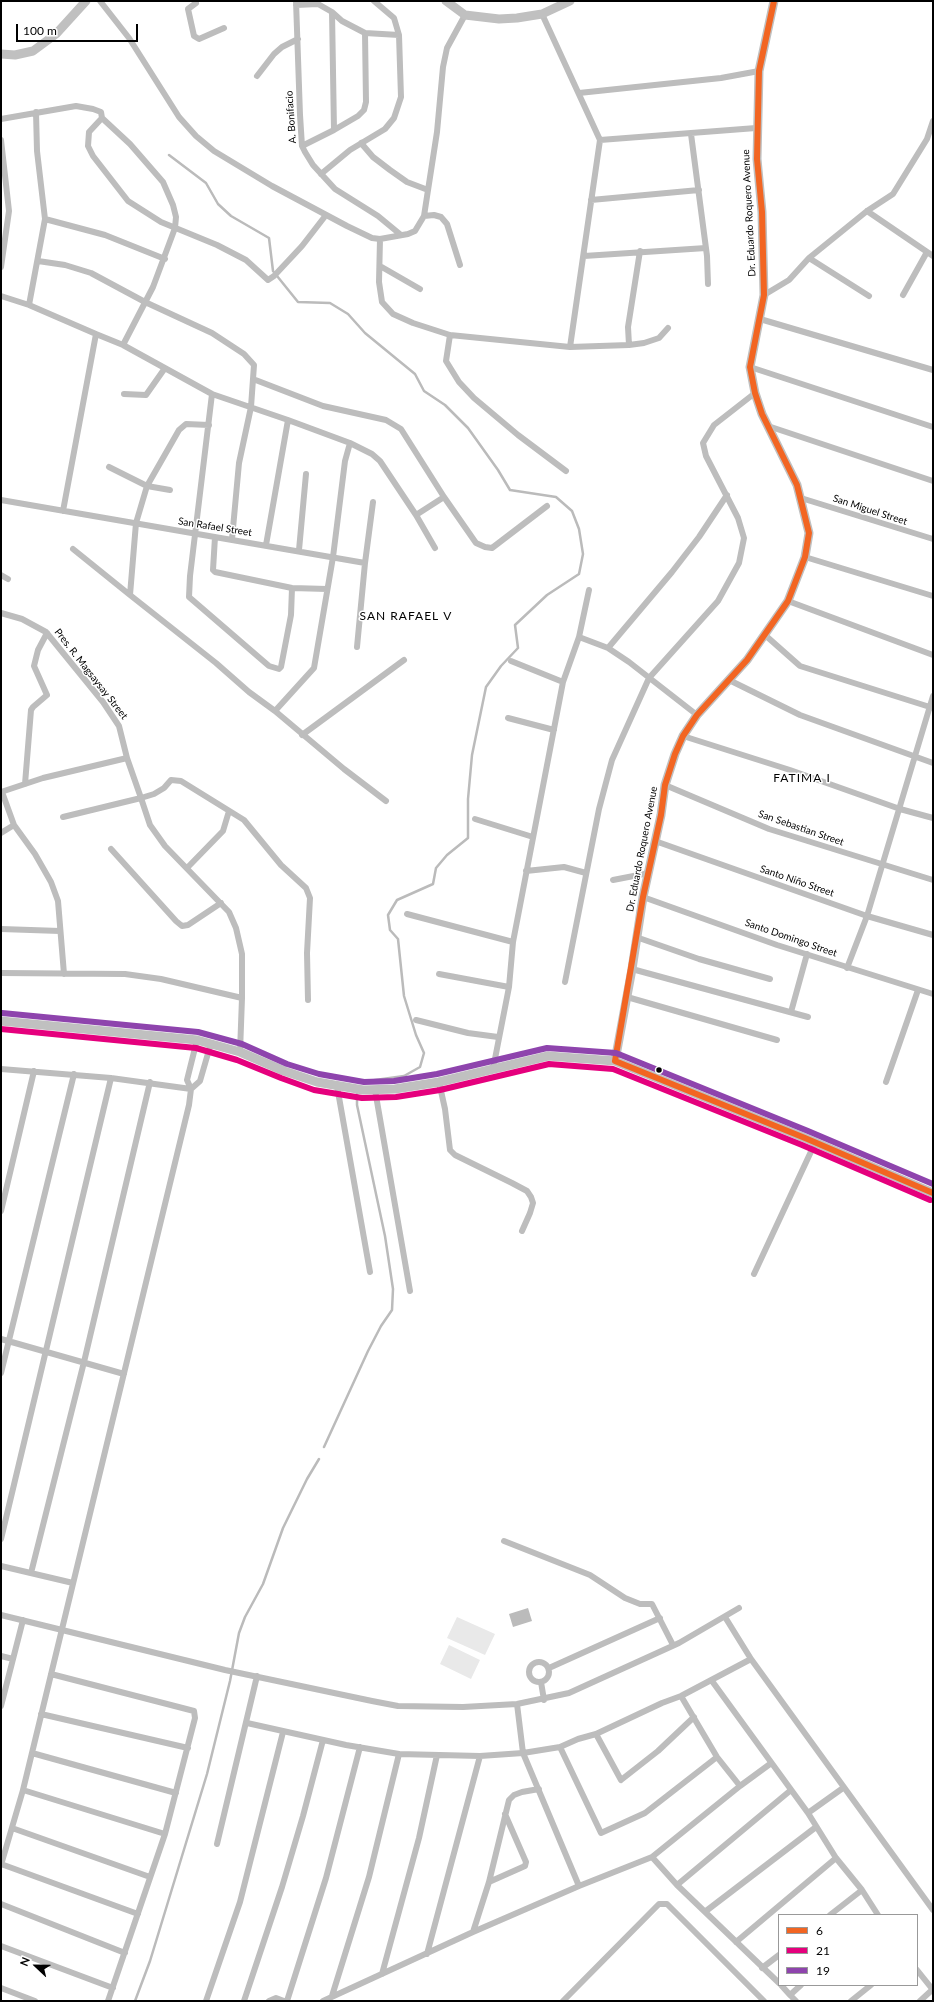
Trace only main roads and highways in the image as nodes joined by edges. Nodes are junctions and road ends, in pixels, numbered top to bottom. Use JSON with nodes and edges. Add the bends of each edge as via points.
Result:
{"nodes":[{"id":1,"x":86,"y":1,"type":"edge"},
{"id":2,"x":446,"y":1,"type":"edge"},
{"id":3,"x":570,"y":1,"type":"edge"},
{"id":4,"x":774,"y":1,"type":"edge"},
{"id":5,"x":560,"y":3,"type":"edge"},
{"id":6,"x":1,"y":54,"type":"edge"},
{"id":7,"x":1,"y":1021,"type":"edge"},
{"id":8,"x":615,"y":1061,"type":"junction"},
{"id":9,"x":933,"y":1193,"type":"edge"}],
"edges":[{"from":1,"to":6,"type":"main road","via":[[56,34],[33,50],[15,55]]},
{"from":2,"to":5,"type":"main road","via":[[465,15],[499,19],[542,14]]},
{"from":3,"to":5,"type":"main road"},
{"from":4,"to":8,"type":"main road","name":"Dr. Eduardo Roquero Avenue","via":[[759,71],[756,128],[764,295],[750,367],[755,393],[801,498],[809,532],[805,558],[788,601],[747,660],[697,715],[675,754],[665,785],[643,897]]},
{"from":7,"to":8,"type":"main road","via":[[197,1040],[240,1052],[284,1071],[336,1086],[363,1090],[395,1089],[439,1082],[548,1056]]},
{"from":8,"to":9,"type":"main road"}]}
